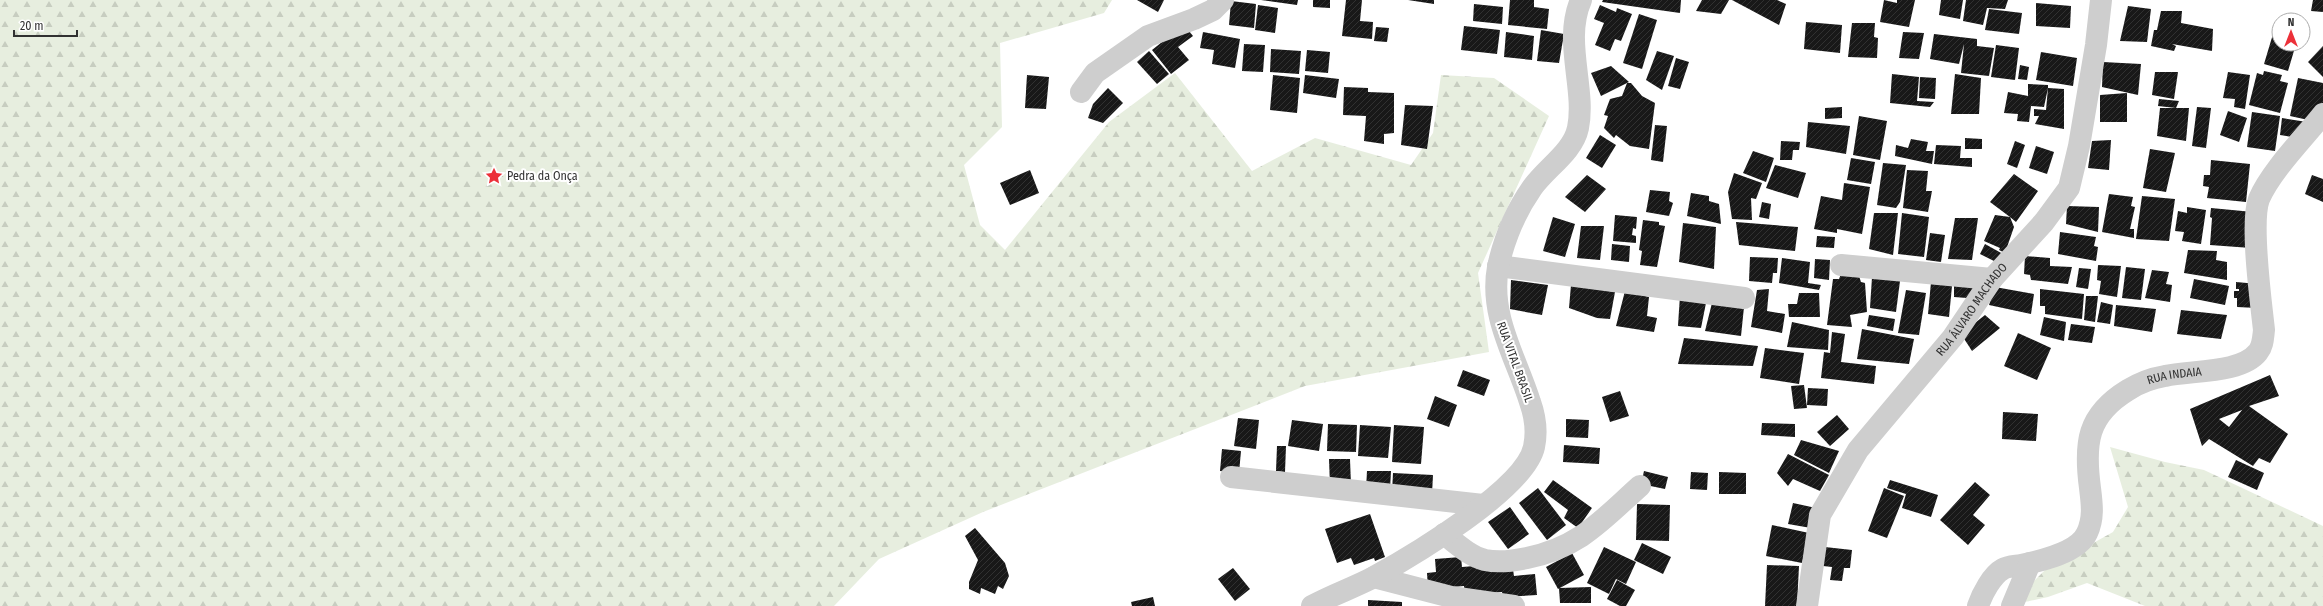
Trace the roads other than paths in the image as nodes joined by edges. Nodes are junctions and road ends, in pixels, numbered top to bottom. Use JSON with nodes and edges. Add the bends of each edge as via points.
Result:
{"nodes":[{"id":1,"x":1223,"y":0,"type":"edge"},
{"id":2,"x":1581,"y":0,"type":"edge"},
{"id":3,"x":2101,"y":0,"type":"edge"},
{"id":4,"x":1081,"y":92,"type":"dead end"},
{"id":5,"x":2323,"y":114,"type":"edge"},
{"id":6,"x":1841,"y":265,"type":"dead end"},
{"id":7,"x":1498,"y":266,"type":"junction"},
{"id":8,"x":1992,"y":279,"type":"junction"},
{"id":9,"x":1744,"y":298,"type":"dead end"},
{"id":10,"x":1231,"y":477,"type":"dead end"},
{"id":11,"x":1640,"y":486,"type":"dead end"},
{"id":12,"x":1483,"y":506,"type":"junction"},
{"id":13,"x":1444,"y":534,"type":"junction"},
{"id":14,"x":2030,"y":563,"type":"junction"},
{"id":15,"x":1374,"y":577,"type":"junction"},
{"id":16,"x":1312,"y":606,"type":"edge"},
{"id":17,"x":1514,"y":606,"type":"edge"},
{"id":18,"x":1807,"y":606,"type":"edge"},
{"id":19,"x":1978,"y":606,"type":"edge"},
{"id":20,"x":2012,"y":606,"type":"edge"}],
"edges":[{"from":1,"to":4,"type":"street","via":[[1213,10],[1148,36],[1095,73]]},
{"from":2,"to":7,"type":"street","name":"RUA VITAL BRASIL","via":[[1574,29],[1579,111],[1575,141],[1532,188],[1510,226]]},
{"from":3,"to":8,"type":"street","name":"RUA ÁLVARO MACHADO","via":[[2079,146],[2069,188],[2044,222]]},
{"from":5,"to":14,"type":"street","name":"RUA INDAIA","via":[[2269,182],[2259,200],[2256,235],[2264,330],[2263,343],[2257,353],[2231,367],[2165,376],[2149,381],[2108,403],[2096,418],[2086,448],[2092,516],[2087,534],[2074,546],[2055,557]]},
{"from":6,"to":8,"type":"street"},
{"from":7,"to":9,"type":"street"},
{"from":7,"to":12,"type":"street","name":"RUA VITAL BRASIL","via":[[1495,288],[1497,310],[1508,347],[1530,403],[1535,425],[1534,448],[1524,469],[1510,485]]},
{"from":8,"to":18,"type":"street","name":"RUA ÁLVARO MACHADO","via":[[1953,337],[1858,450],[1832,493],[1820,515]]},
{"from":10,"to":12,"type":"street"},
{"from":11,"to":13,"type":"street","via":[[1591,531],[1566,547],[1542,555],[1508,562],[1484,560]]},
{"from":12,"to":13,"type":"street","name":"RUA VITAL BRASIL"},
{"from":13,"to":15,"type":"street","name":"RUA VITAL BRASIL"},
{"from":14,"to":19,"type":"street","name":"RUA INDAIA","via":[[2003,569],[1987,587]]},
{"from":14,"to":20,"type":"street"},
{"from":15,"to":16,"type":"street","name":"RUA VITAL BRASIL"},
{"from":15,"to":17,"type":"street","via":[[1451,597]]}]}
